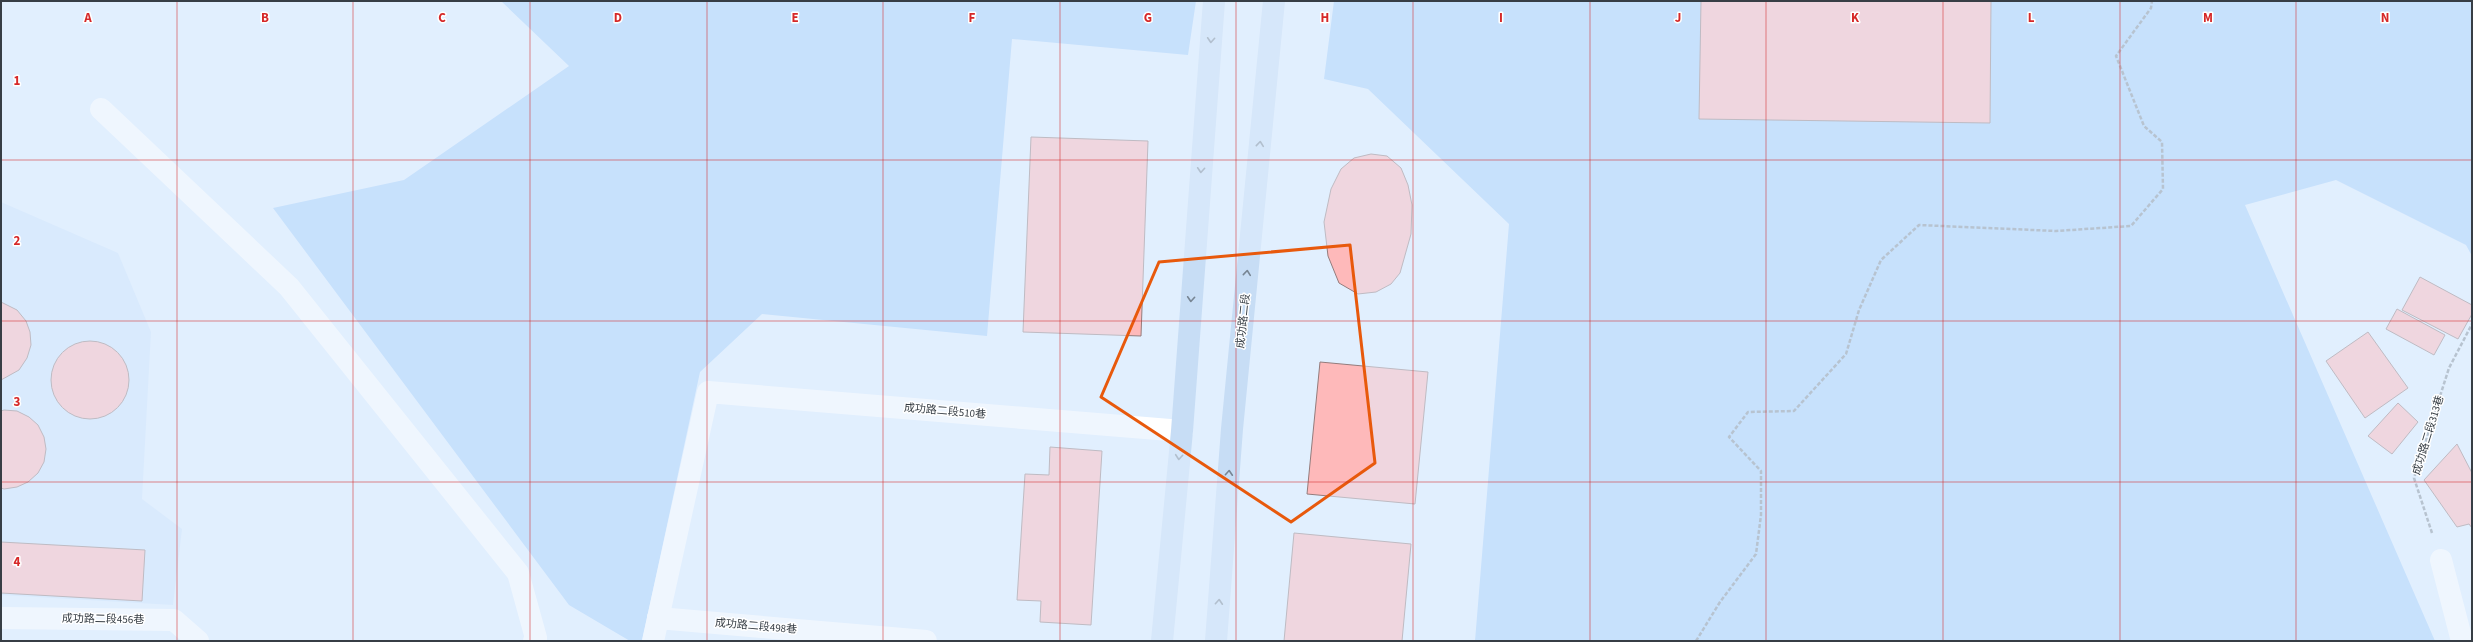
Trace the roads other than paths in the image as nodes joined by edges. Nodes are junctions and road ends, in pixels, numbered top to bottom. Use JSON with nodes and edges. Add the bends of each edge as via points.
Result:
{"nodes":[{"id":1,"x":1214,"y":1,"type":"edge"},
{"id":2,"x":1274,"y":1,"type":"edge"},
{"id":3,"x":102,"y":109,"type":"dead end"},
{"id":4,"x":1182,"y":430,"type":"junction"},
{"id":5,"x":2441,"y":560,"type":"road end"},
{"id":6,"x":1,"y":618,"type":"edge"},
{"id":7,"x":658,"y":618,"type":"junction"},
{"id":8,"x":198,"y":641,"type":"edge"},
{"id":9,"x":534,"y":641,"type":"edge"},
{"id":10,"x":653,"y":641,"type":"edge"},
{"id":11,"x":926,"y":641,"type":"edge"},
{"id":12,"x":1162,"y":641,"type":"edge"},
{"id":13,"x":1216,"y":641,"type":"edge"},
{"id":14,"x":2462,"y":641,"type":"edge"}],
"edges":[{"from":1,"to":4,"type":"main road","one_way":true},
{"from":13,"to":2,"type":"main road","name":"成功路二段","one_way":true,"via":[[1233,421]]},
{"from":3,"to":9,"type":"street","via":[[289,287],[518,573],[536,638]]},
{"from":4,"to":7,"type":"street","name":"成功路二段510巷","via":[[708,392]]},
{"from":4,"to":12,"type":"main road","one_way":true},
{"from":5,"to":14,"type":"street"},
{"from":6,"to":8,"type":"street","name":"成功路二段456巷","via":[[174,620]]},
{"from":7,"to":10,"type":"street"},
{"from":7,"to":11,"type":"street","name":"成功路二段498巷"}]}
